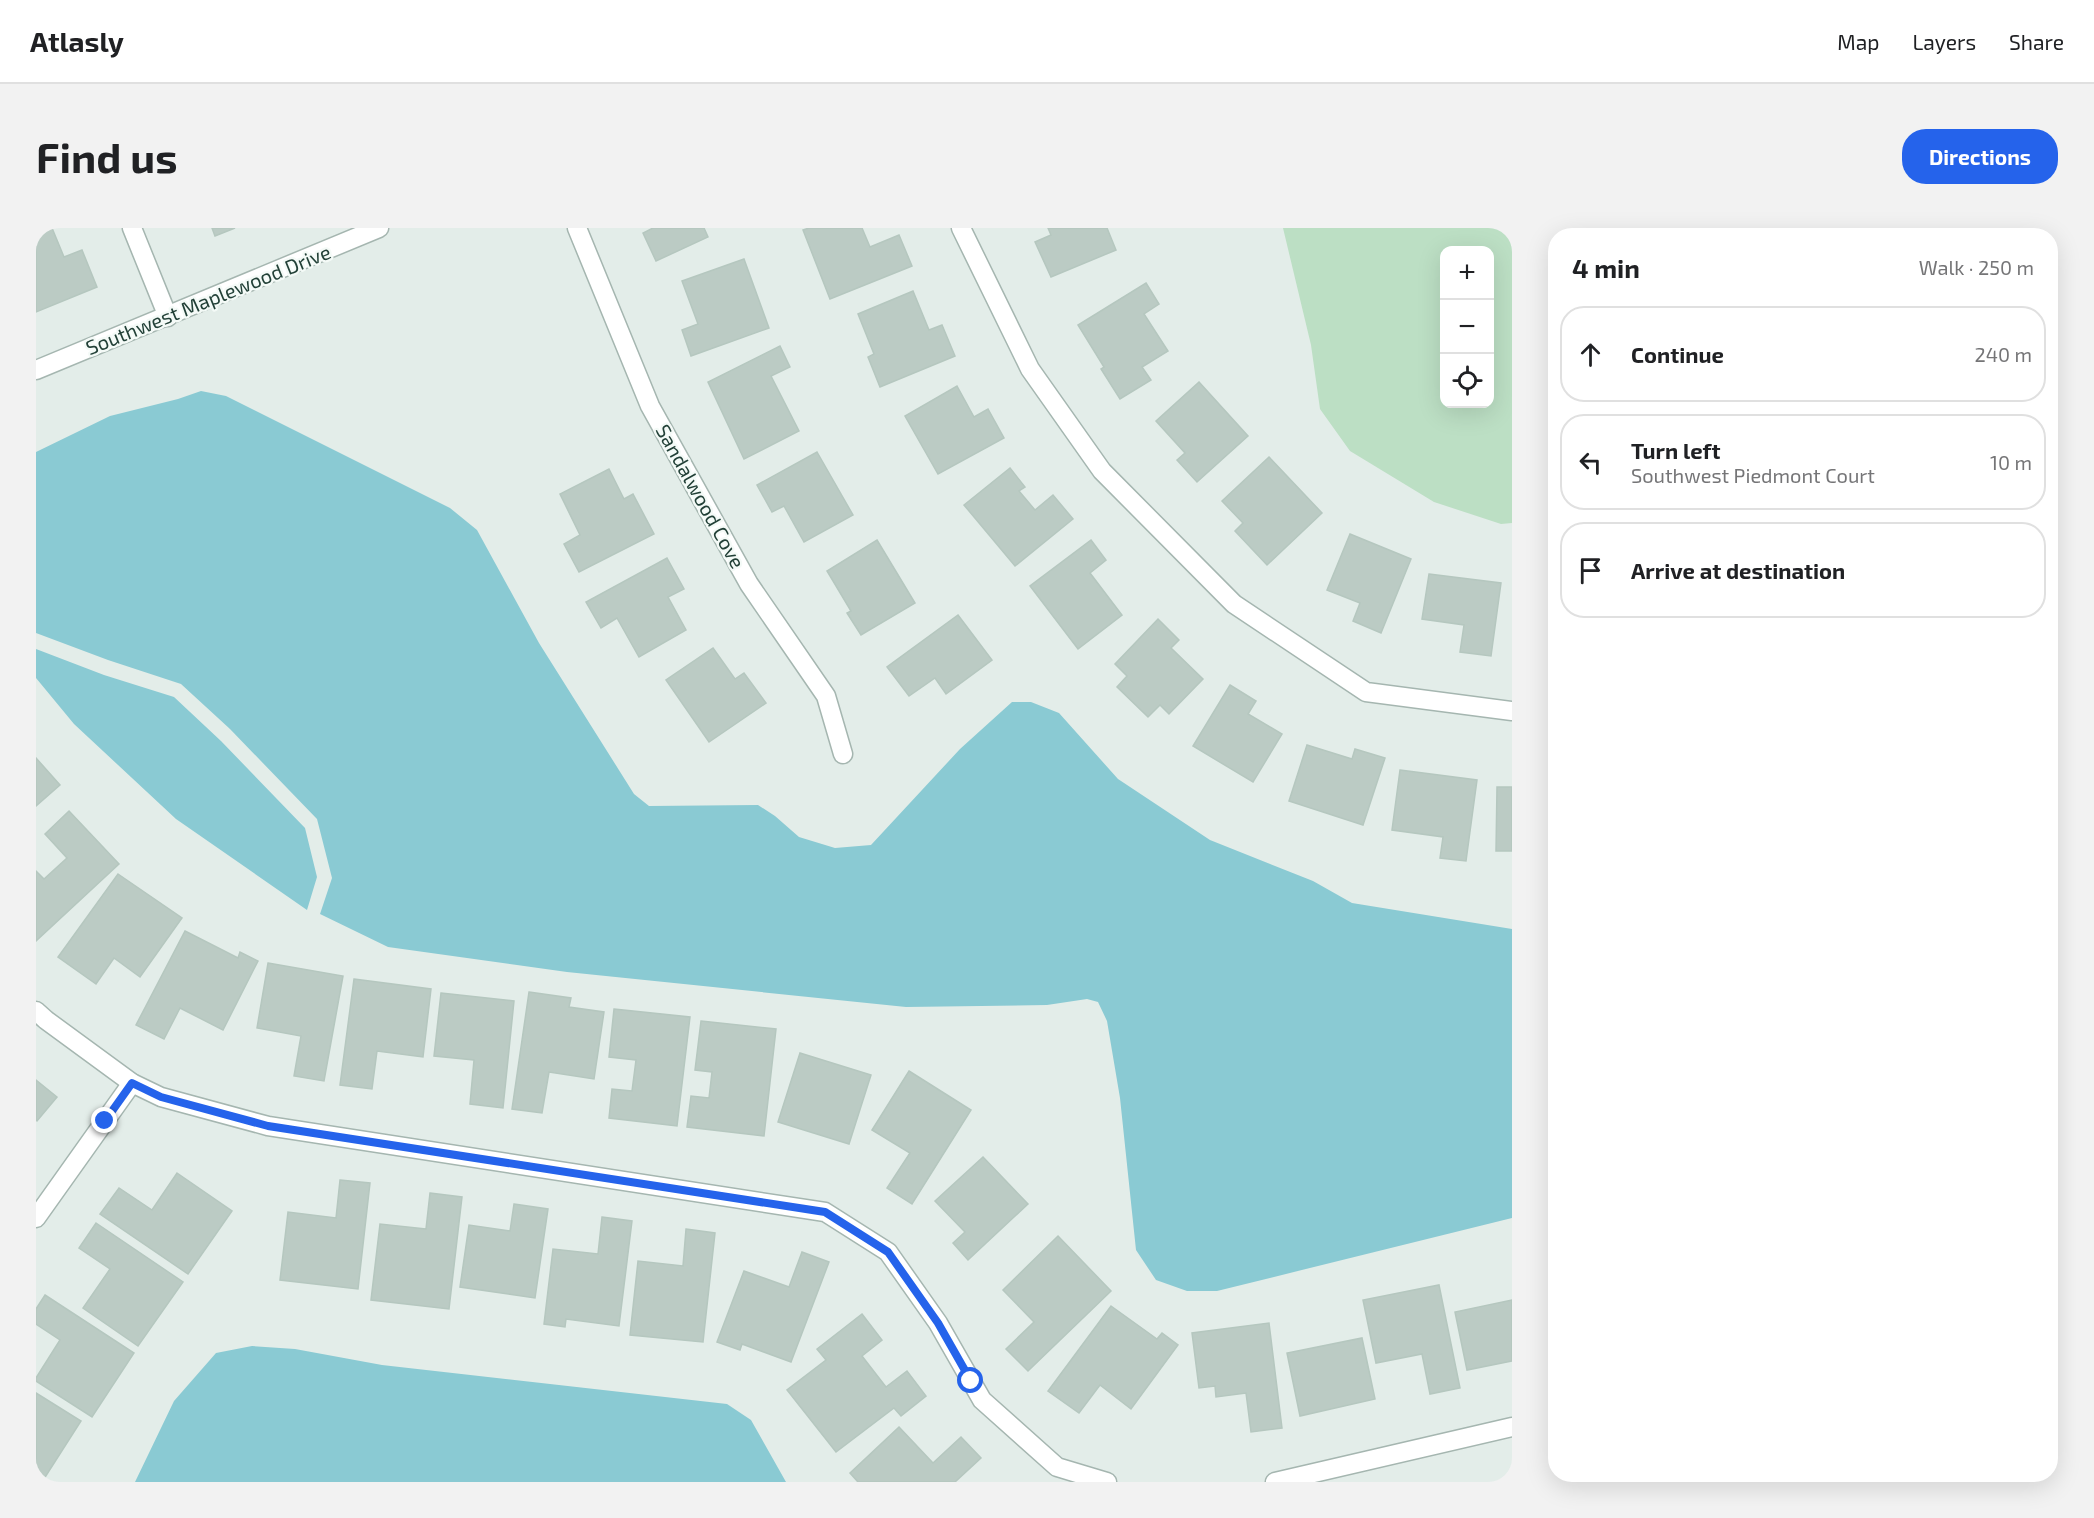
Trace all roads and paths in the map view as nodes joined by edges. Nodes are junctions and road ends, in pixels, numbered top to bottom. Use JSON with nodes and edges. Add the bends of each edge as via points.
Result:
{"nodes":[{"id":1,"x":132,"y":228,"type":"edge"},
{"id":2,"x":380,"y":228,"type":"edge"},
{"id":3,"x":577,"y":228,"type":"edge"},
{"id":4,"x":961,"y":228,"type":"edge"},
{"id":5,"x":168,"y":317,"type":"junction"},
{"id":6,"x":36,"y":370,"type":"edge"},
{"id":7,"x":1512,"y":711,"type":"edge"},
{"id":8,"x":843,"y":754,"type":"dead end"},
{"id":9,"x":36,"y":1011,"type":"edge"},
{"id":10,"x":132,"y":1083,"type":"junction"},
{"id":11,"x":36,"y":1218,"type":"edge"},
{"id":12,"x":1512,"y":1427,"type":"edge"},
{"id":13,"x":1107,"y":1482,"type":"edge"},
{"id":14,"x":1275,"y":1482,"type":"edge"}],
"edges":[{"from":1,"to":5,"type":"street"},
{"from":2,"to":5,"type":"street","name":"Southwest Maplewood Drive"},
{"from":3,"to":8,"type":"street","name":"Sandalwood Cove","via":[[651,406],[749,584],[826,696]]},
{"from":4,"to":7,"type":"street","via":[[1030,369],[1102,471],[1234,604],[1366,692]]},
{"from":5,"to":6,"type":"street","name":"Southwest Maplewood Drive"},
{"from":9,"to":10,"type":"street"},
{"from":10,"to":11,"type":"street"},
{"from":10,"to":13,"type":"street","via":[[161,1097],[268,1126],[825,1212],[888,1252],[938,1323],[982,1400],[1057,1467]]},
{"from":12,"to":14,"type":"street"}]}
